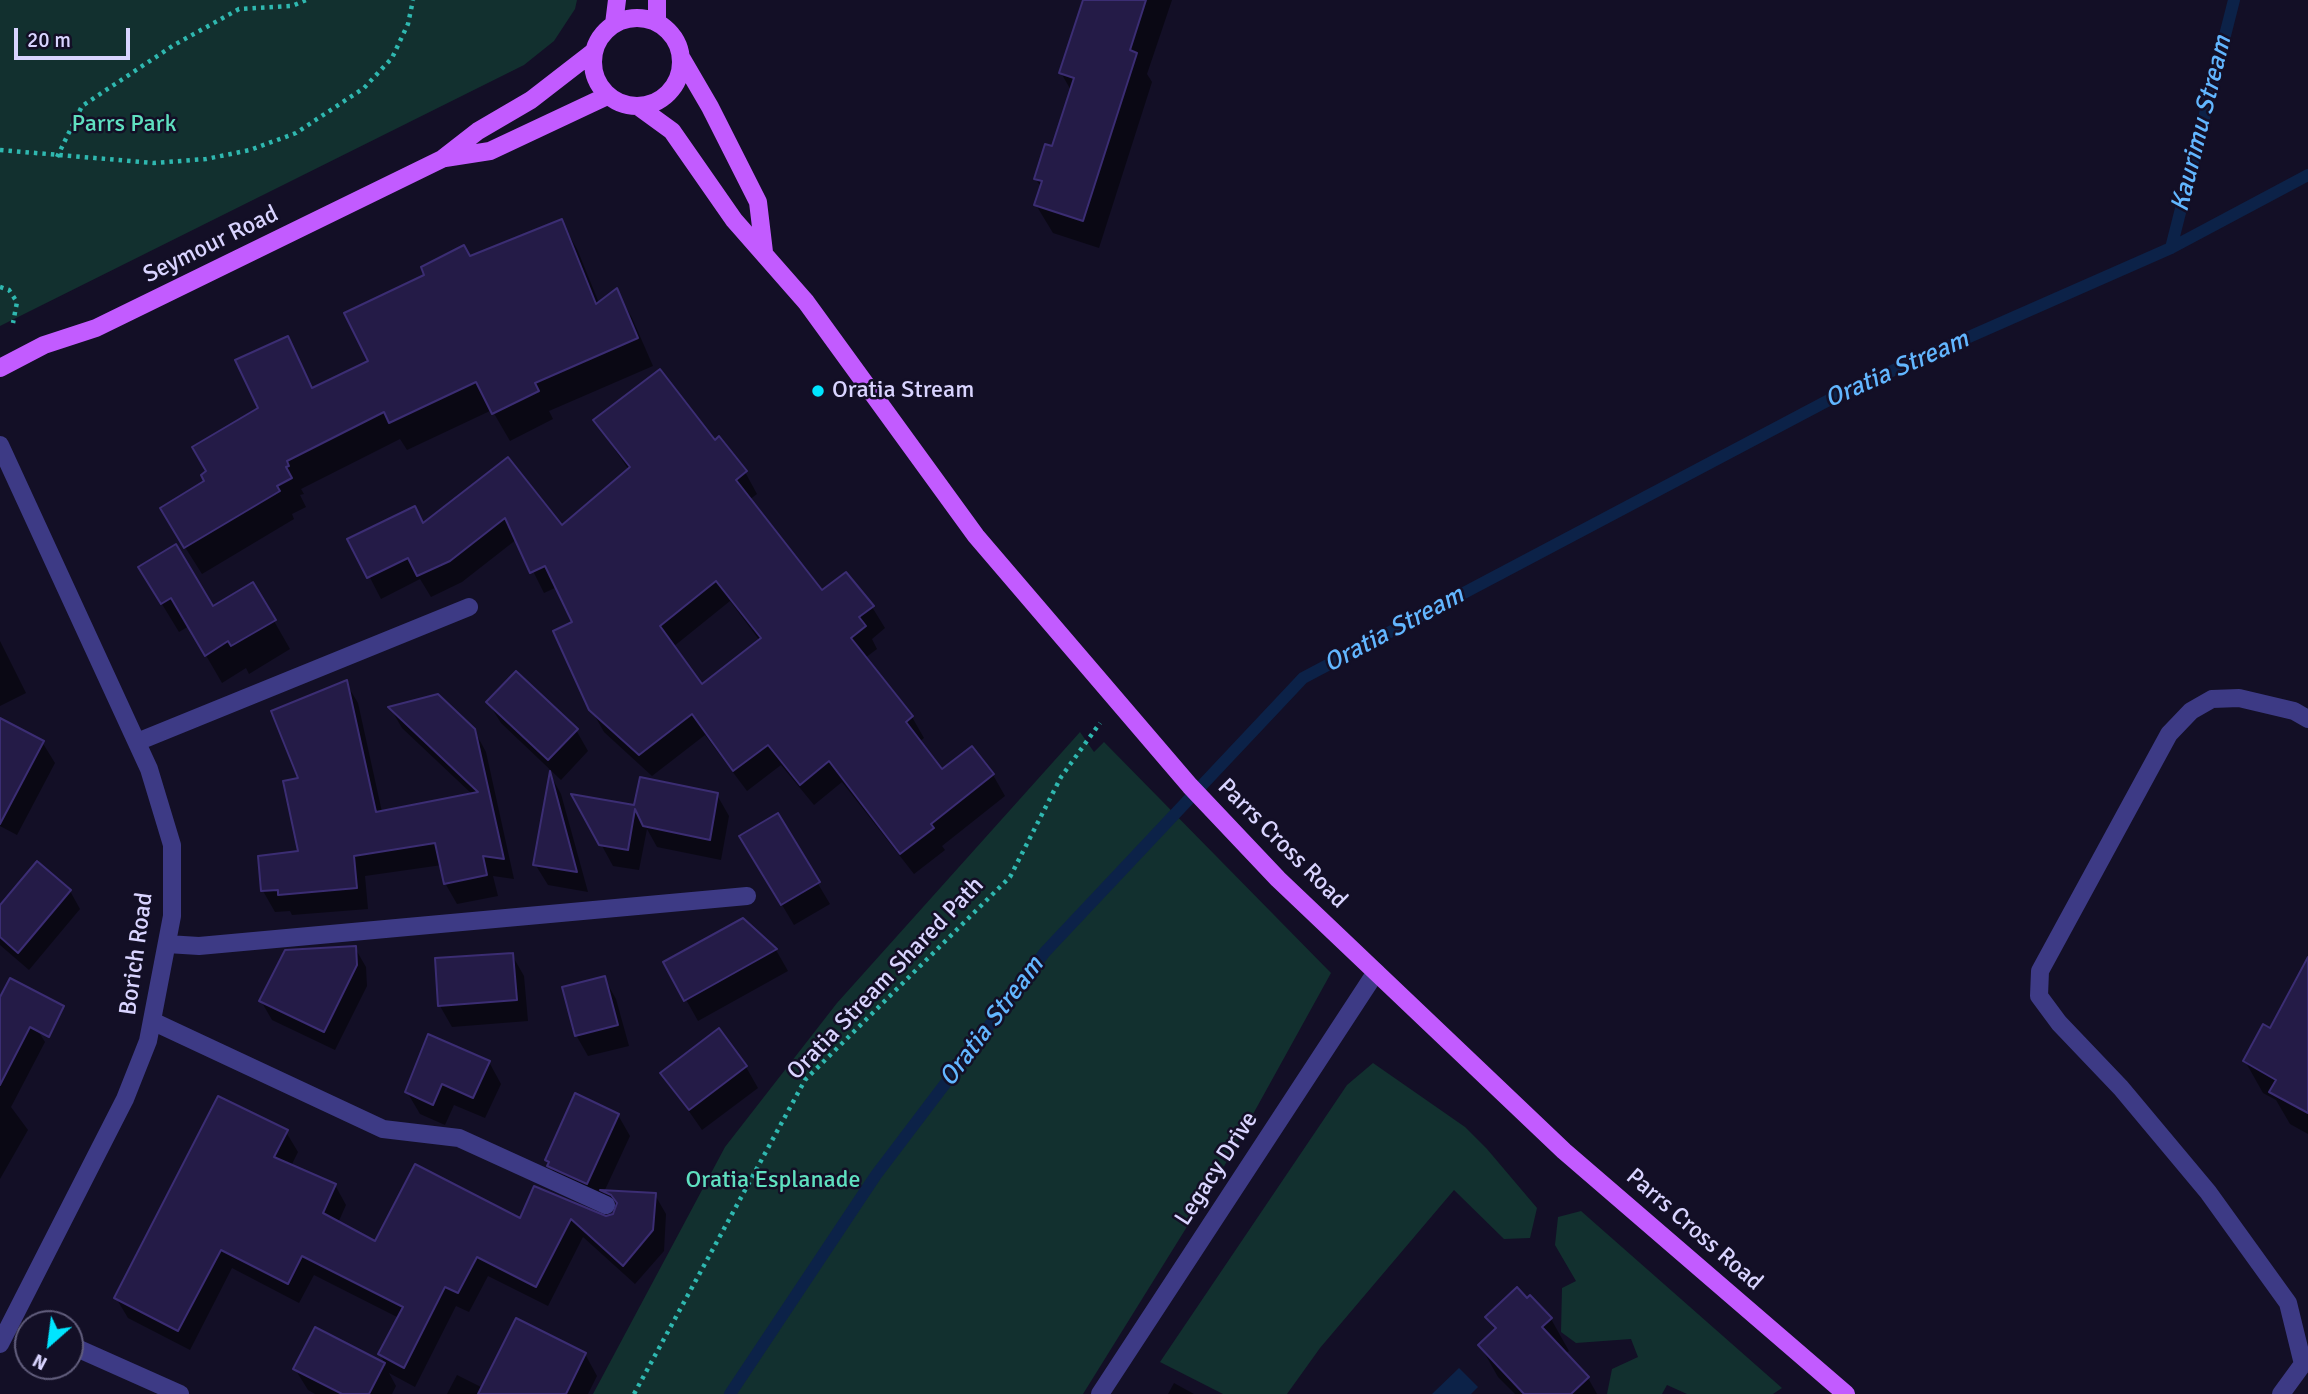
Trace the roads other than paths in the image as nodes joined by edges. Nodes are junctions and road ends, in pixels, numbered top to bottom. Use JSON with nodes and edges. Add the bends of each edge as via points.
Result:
{"nodes":[{"id":1,"x":617,"y":0,"type":"edge"},
{"id":2,"x":657,"y":0,"type":"edge"},
{"id":3,"x":657,"y":22,"type":"junction"},
{"id":4,"x":614,"y":24,"type":"junction"},
{"id":5,"x":593,"y":52,"type":"junction"},
{"id":6,"x":682,"y":59,"type":"junction"},
{"id":7,"x":607,"y":96,"type":"junction"},
{"id":8,"x":639,"y":107,"type":"junction"},
{"id":9,"x":442,"y":159,"type":"junction"},
{"id":10,"x":764,"y":253,"type":"junction"},
{"id":11,"x":0,"y":368,"type":"edge"},
{"id":12,"x":0,"y":445,"type":"edge"},
{"id":13,"x":469,"y":607,"type":"dead end"},
{"id":14,"x":2308,"y":719,"type":"edge"},
{"id":15,"x":137,"y":742,"type":"junction"},
{"id":16,"x":747,"y":896,"type":"dead end"},
{"id":17,"x":167,"y":944,"type":"junction"},
{"id":18,"x":1376,"y":972,"type":"junction"},
{"id":19,"x":152,"y":1021,"type":"junction"},
{"id":20,"x":606,"y":1205,"type":"dead end"},
{"id":21,"x":27,"y":1310,"type":"edge"},
{"id":22,"x":14,"y":1330,"type":"edge"},
{"id":23,"x":0,"y":1344,"type":"edge"},
{"id":24,"x":84,"y":1351,"type":"edge"},
{"id":25,"x":2306,"y":1360,"type":"edge"},
{"id":26,"x":180,"y":1394,"type":"edge"},
{"id":27,"x":1100,"y":1394,"type":"edge"},
{"id":28,"x":1846,"y":1394,"type":"edge"},
{"id":29,"x":2281,"y":1394,"type":"edge"}],
"edges":[{"from":1,"to":4,"type":"main road"},
{"from":2,"to":3,"type":"main road"},
{"from":3,"to":4,"type":"main road","via":[[629,18]]},
{"from":3,"to":6,"type":"main road","via":[[670,32]]},
{"from":4,"to":5,"type":"main road","via":[[599,38]]},
{"from":5,"to":7,"type":"main road","via":[[594,77]]},
{"from":5,"to":9,"type":"main road","name":"Seymour Road"},
{"from":6,"to":8,"type":"main road","via":[[676,85],[667,96]]},
{"from":6,"to":10,"type":"main road","via":[[758,202]]},
{"from":7,"to":8,"type":"main road","via":[[624,106]]},
{"from":7,"to":9,"type":"main road","name":"Seymour Road","via":[[490,152]]},
{"from":8,"to":10,"type":"main road","name":"Parrs Cross Road","via":[[672,131]]},
{"from":9,"to":11,"type":"main road","name":"Seymour Road","via":[[96,328],[44,345]]},
{"from":10,"to":18,"type":"main road","name":"Parrs Cross Road","via":[[806,302],[975,537],[1278,879]]},
{"from":12,"to":15,"type":"street","name":"Borich Road"},
{"from":13,"to":15,"type":"street"},
{"from":14,"to":25,"type":"street","via":[[2294,711],[2239,698],[2212,699],[2191,711],[2169,734],[2040,971],[2039,996],[2208,1192],[2288,1303]]},
{"from":15,"to":17,"type":"street","name":"Borich Road","via":[[172,845],[172,916]]},
{"from":16,"to":17,"type":"street","via":[[199,946]]},
{"from":17,"to":19,"type":"street","name":"Borich Road"},
{"from":18,"to":27,"type":"street","name":"Legacy Drive"},
{"from":18,"to":28,"type":"main road","name":"Parrs Cross Road","via":[[1564,1151]]},
{"from":19,"to":20,"type":"street","via":[[383,1129],[459,1138]]},
{"from":19,"to":21,"type":"street","name":"Borich Road","via":[[125,1099]]},
{"from":22,"to":23,"type":"street","name":"Borich Road"},
{"from":24,"to":26,"type":"street"},
{"from":25,"to":29,"type":"street"}]}
